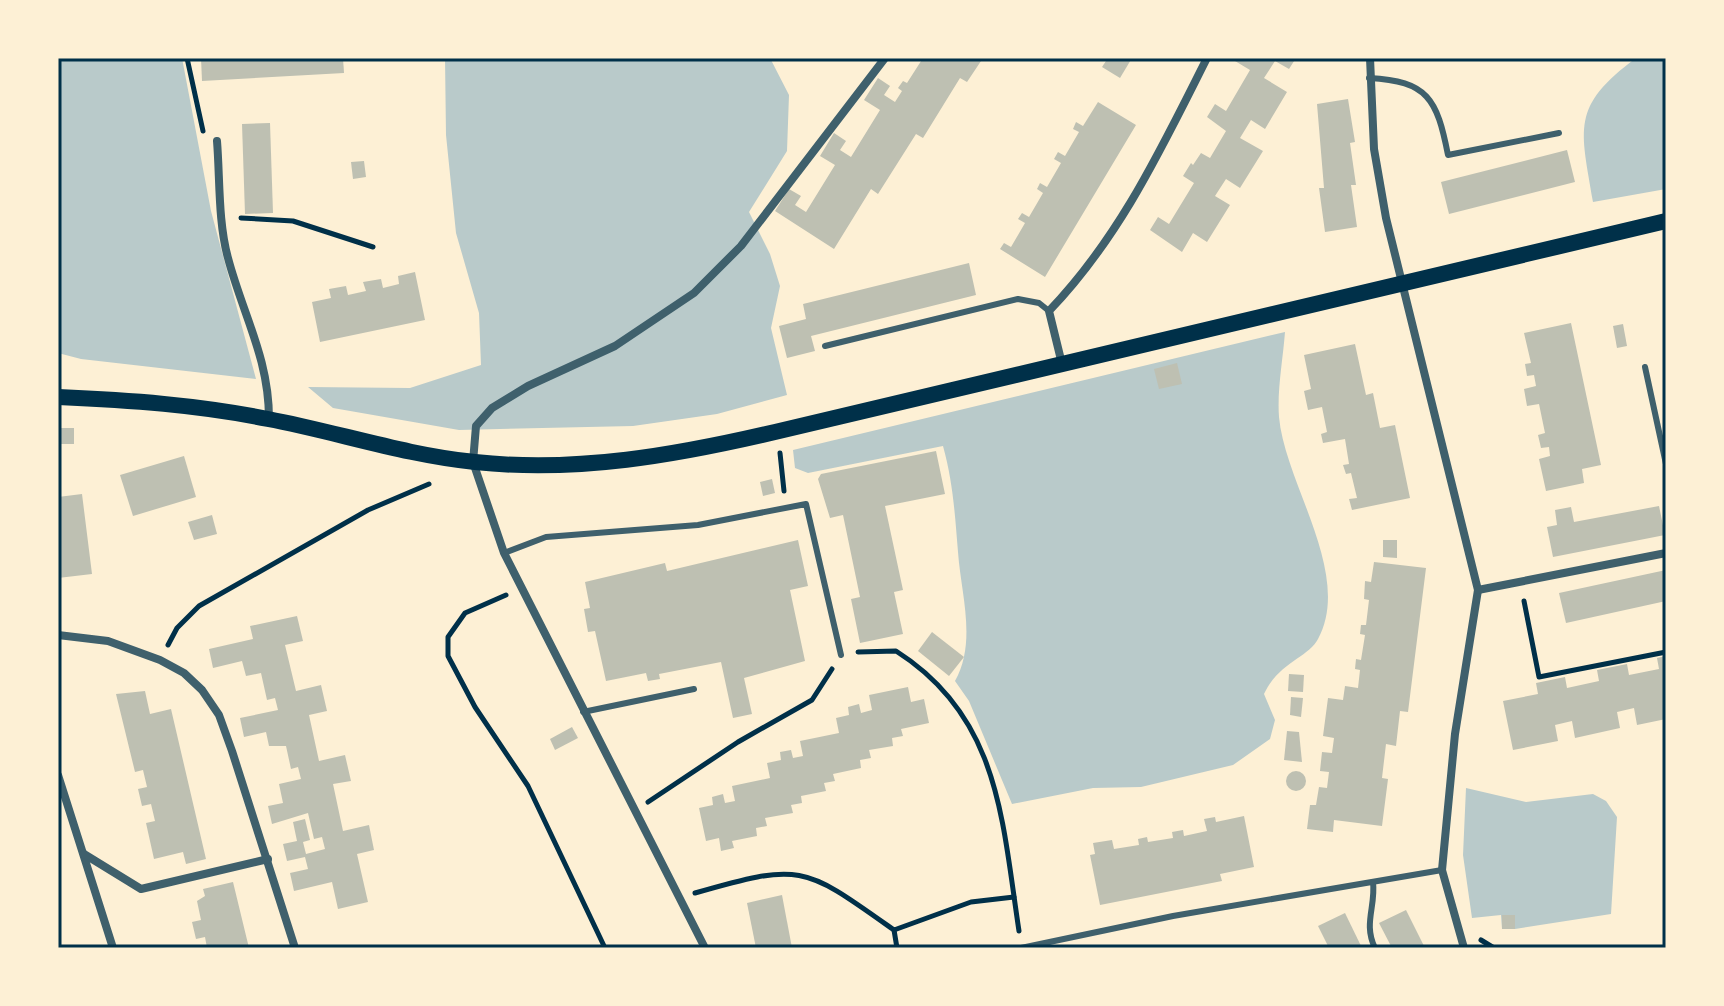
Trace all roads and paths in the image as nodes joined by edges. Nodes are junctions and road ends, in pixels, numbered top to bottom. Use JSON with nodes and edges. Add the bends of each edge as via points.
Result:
{"nodes":[{"id":1,"x":187,"y":58,"type":"edge"},
{"id":2,"x":885,"y":58,"type":"edge"},
{"id":3,"x":1207,"y":58,"type":"edge"},
{"id":4,"x":1370,"y":58,"type":"edge"},
{"id":5,"x":1368,"y":78,"type":"junction"},
{"id":6,"x":1559,"y":133,"type":"dead end"},
{"id":7,"x":217,"y":141,"type":"joint"},
{"id":8,"x":224,"y":219,"type":"junction"},
{"id":9,"x":1666,"y":221,"type":"edge"},
{"id":10,"x":373,"y":247,"type":"dead end"},
{"id":11,"x":1401,"y":284,"type":"junction"},
{"id":12,"x":1049,"y":311,"type":"junction"},
{"id":13,"x":825,"y":346,"type":"dead end"},
{"id":14,"x":1062,"y":364,"type":"junction"},
{"id":15,"x":1645,"y":367,"type":"dead end"},
{"id":16,"x":58,"y":397,"type":"edge"},
{"id":17,"x":269,"y":419,"type":"junction"},
{"id":18,"x":775,"y":432,"type":"junction"},
{"id":19,"x":473,"y":462,"type":"junction"},
{"id":20,"x":1666,"y":464,"type":"edge"},
{"id":21,"x":429,"y":484,"type":"dead end"},
{"id":22,"x":787,"y":508,"type":"junction"},
{"id":23,"x":504,"y":553,"type":"junction"},
{"id":24,"x":1666,"y":553,"type":"edge"},
{"id":25,"x":1520,"y":581,"type":"junction"},
{"id":26,"x":521,"y":588,"type":"junction"},
{"id":27,"x":1478,"y":590,"type":"junction"},
{"id":28,"x":58,"y":635,"type":"edge"},
{"id":29,"x":1666,"y":652,"type":"edge"},
{"id":30,"x":841,"y":655,"type":"junction"},
{"id":31,"x":160,"y":660,"type":"junction"},
{"id":32,"x":694,"y":689,"type":"dead end"},
{"id":33,"x":583,"y":712,"type":"junction"},
{"id":34,"x":58,"y":775,"type":"edge"},
{"id":35,"x":634,"y":811,"type":"junction"},
{"id":36,"x":84,"y":854,"type":"junction"},
{"id":37,"x":268,"y":859,"type":"junction"},
{"id":38,"x":1442,"y":870,"type":"junction"},
{"id":39,"x":1373,"y":882,"type":"junction"},
{"id":40,"x":680,"y":897,"type":"junction"},
{"id":41,"x":1014,"y":897,"type":"junction"},
{"id":42,"x":894,"y":930,"type":"junction"},
{"id":43,"x":1021,"y":947,"type":"edge"},
{"id":44,"x":113,"y":948,"type":"edge"},
{"id":45,"x":295,"y":948,"type":"edge"},
{"id":46,"x":605,"y":948,"type":"edge"},
{"id":47,"x":705,"y":948,"type":"edge"},
{"id":48,"x":897,"y":948,"type":"edge"},
{"id":49,"x":1375,"y":948,"type":"edge"},
{"id":50,"x":1464,"y":948,"type":"edge"}],
"edges":[{"from":1,"to":7,"type":"path","via":[[202,131]]},
{"from":2,"to":19,"type":"street","via":[[741,246],[694,293],[615,346],[492,408],[476,426]]},
{"from":3,"to":12,"type":"street","via":[[1141,192],[1103,250]]},
{"from":4,"to":5,"type":"street"},
{"from":5,"to":6,"type":"lane","via":[[1411,83],[1422,91],[1440,119],[1448,155]]},
{"from":5,"to":11,"type":"street","via":[[1374,149]]},
{"from":7,"to":8,"type":"street"},
{"from":8,"to":10,"type":"path","via":[[275,217]]},
{"from":8,"to":17,"type":"street","via":[[227,254],[269,385]]},
{"from":9,"to":11,"type":"main road"},
{"from":11,"to":14,"type":"main road"},
{"from":11,"to":27,"type":"street"},
{"from":12,"to":13,"type":"lane","via":[[1018,299]]},
{"from":12,"to":14,"type":"street"},
{"from":14,"to":18,"type":"main road"},
{"from":15,"to":20,"type":"lane"},
{"from":16,"to":17,"type":"main road","via":[[152,402]]},
{"from":17,"to":19,"type":"main road"},
{"from":18,"to":19,"type":"main road","via":[[642,459],[544,465]]},
{"from":18,"to":22,"type":"path"},
{"from":19,"to":23,"type":"street"},
{"from":21,"to":31,"type":"path","via":[[368,510],[199,606],[177,628]]},
{"from":22,"to":23,"type":"lane","via":[[698,525],[546,537]]},
{"from":22,"to":30,"type":"lane","via":[[806,504]]},
{"from":23,"to":26,"type":"street"},
{"from":24,"to":25,"type":"street"},
{"from":25,"to":27,"type":"street"},
{"from":25,"to":29,"type":"path","via":[[1539,677]]},
{"from":26,"to":33,"type":"street"},
{"from":26,"to":46,"type":"path","via":[[465,613],[448,637],[448,656],[528,786]]},
{"from":27,"to":38,"type":"street","via":[[1455,734]]},
{"from":28,"to":31,"type":"street","via":[[108,641]]},
{"from":30,"to":35,"type":"path","via":[[812,700]]},
{"from":30,"to":41,"type":"path","via":[[896,651],[946,690],[966,717],[997,793]]},
{"from":31,"to":37,"type":"street","via":[[184,673],[219,715]]},
{"from":32,"to":33,"type":"lane"},
{"from":33,"to":35,"type":"street"},
{"from":34,"to":36,"type":"street"},
{"from":35,"to":40,"type":"street"},
{"from":36,"to":37,"type":"street","via":[[141,889]]},
{"from":36,"to":44,"type":"street"},
{"from":37,"to":45,"type":"street"},
{"from":38,"to":39,"type":"lane"},
{"from":38,"to":50,"type":"street"},
{"from":39,"to":43,"type":"lane"},
{"from":39,"to":49,"type":"lane","via":[[1368,922]]},
{"from":40,"to":42,"type":"path","via":[[765,873],[790,872],[815,878]]},
{"from":40,"to":47,"type":"street"},
{"from":41,"to":42,"type":"path","via":[[971,902]]},
{"from":41,"to":43,"type":"path"},
{"from":42,"to":48,"type":"path"}]}
